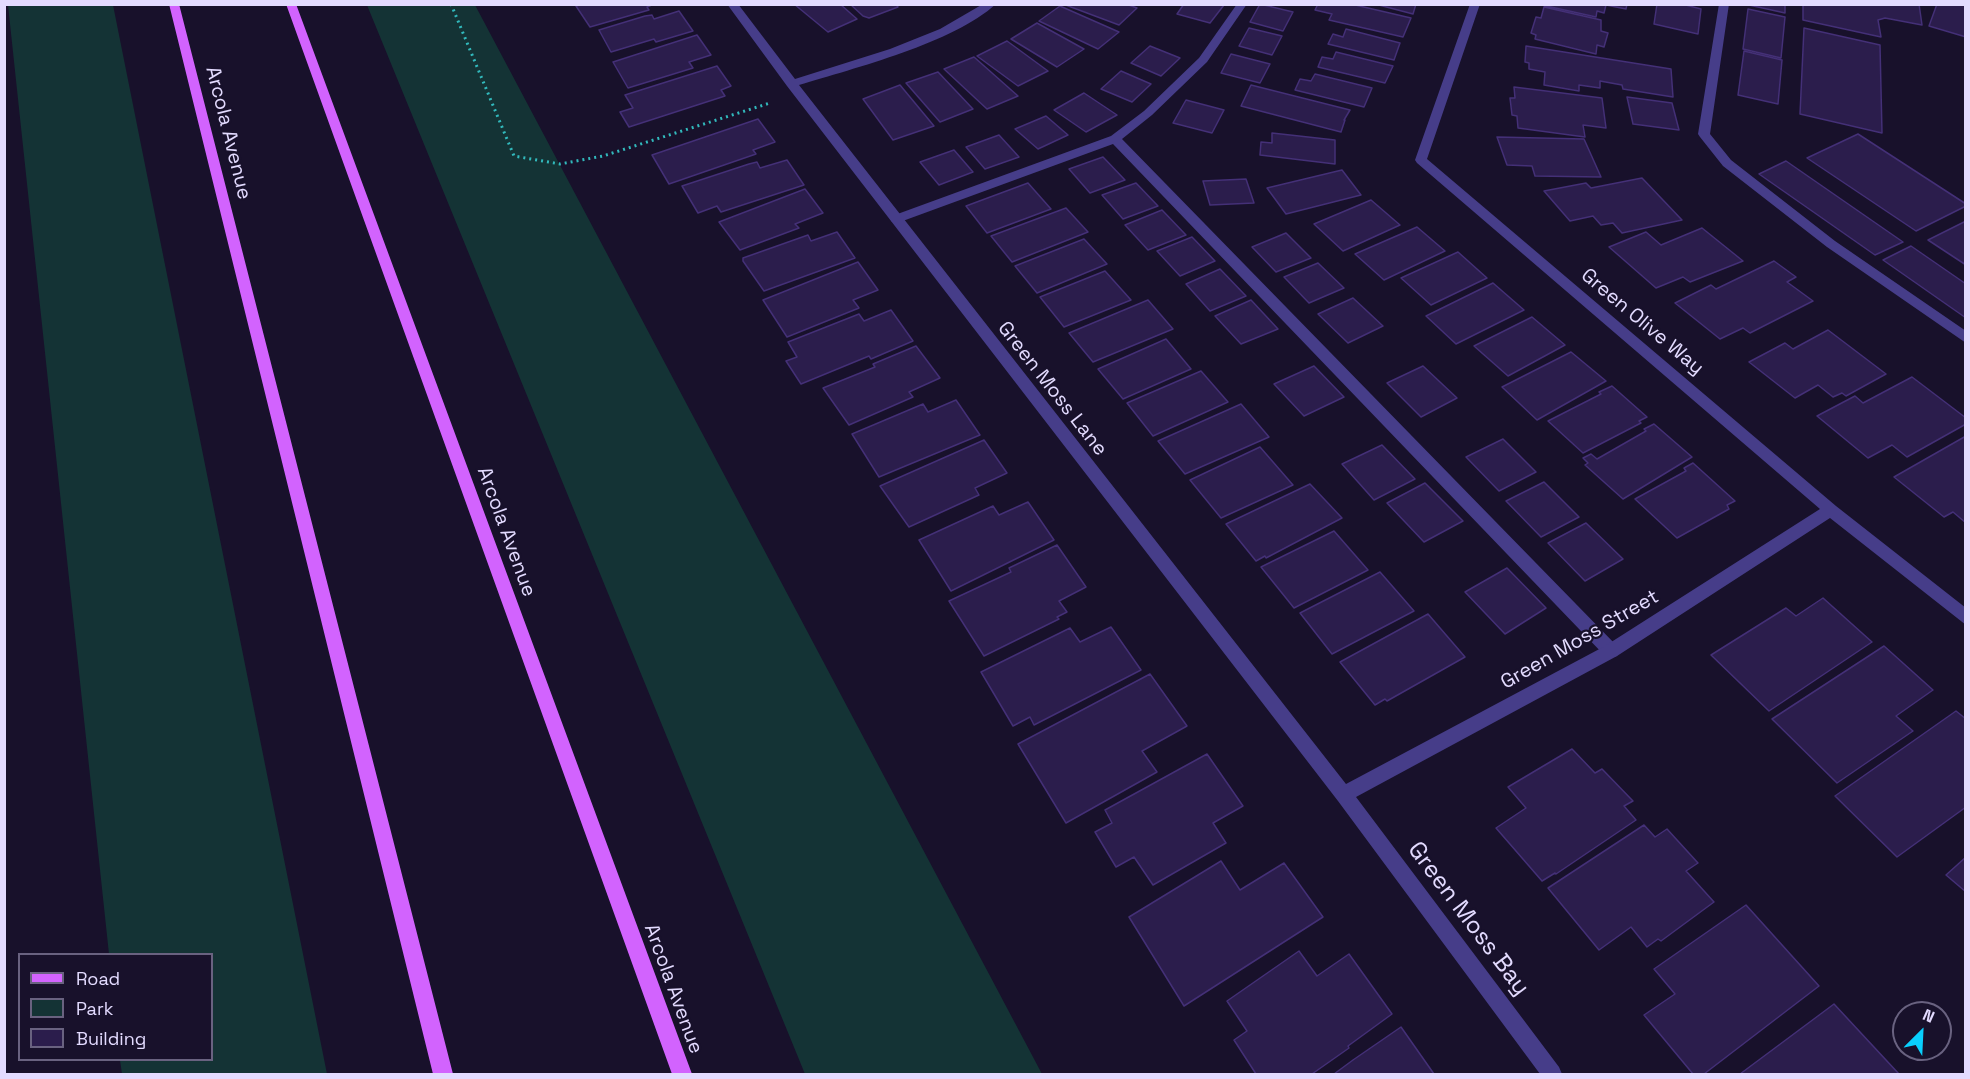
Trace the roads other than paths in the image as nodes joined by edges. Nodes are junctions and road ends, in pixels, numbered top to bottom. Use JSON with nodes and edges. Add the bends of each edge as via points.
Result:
{"nodes":[{"id":1,"x":174,"y":4,"type":"edge"},
{"id":2,"x":291,"y":4,"type":"edge"},
{"id":3,"x":732,"y":4,"type":"edge"},
{"id":4,"x":990,"y":4,"type":"edge"},
{"id":5,"x":1242,"y":4,"type":"edge"},
{"id":6,"x":1475,"y":4,"type":"edge"},
{"id":7,"x":1724,"y":4,"type":"edge"},
{"id":8,"x":796,"y":89,"type":"junction"},
{"id":9,"x":1115,"y":139,"type":"junction"},
{"id":10,"x":896,"y":219,"type":"junction"},
{"id":11,"x":1965,"y":338,"type":"edge"},
{"id":12,"x":1831,"y":510,"type":"junction"},
{"id":13,"x":1965,"y":618,"type":"edge"},
{"id":14,"x":1611,"y":651,"type":"junction"},
{"id":15,"x":1344,"y":795,"type":"junction"},
{"id":16,"x":443,"y":1074,"type":"edge"},
{"id":17,"x":682,"y":1074,"type":"edge"},
{"id":18,"x":1552,"y":1074,"type":"edge"}],
"edges":[{"from":1,"to":16,"type":"main road","name":"Arcola Avenue"},
{"from":2,"to":17,"type":"main road","name":"Arcola Avenue"},
{"from":3,"to":8,"type":"street","name":"Green Moss Lane"},
{"from":4,"to":8,"type":"street","via":[[950,28]]},
{"from":5,"to":9,"type":"street","via":[[1203,60]]},
{"from":6,"to":12,"type":"street","name":"Green Olive Way","via":[[1421,160]]},
{"from":7,"to":11,"type":"street","via":[[1704,134],[1727,164],[1831,244]]},
{"from":8,"to":10,"type":"street","name":"Green Moss Lane"},
{"from":9,"to":10,"type":"street"},
{"from":9,"to":14,"type":"street"},
{"from":10,"to":15,"type":"street","name":"Green Moss Lane"},
{"from":12,"to":13,"type":"street","name":"Green Olive Way"},
{"from":12,"to":14,"type":"street","name":"Green Moss Street"},
{"from":14,"to":15,"type":"street","name":"Green Moss Street"},
{"from":15,"to":18,"type":"street","name":"Green Moss Bay"}]}
